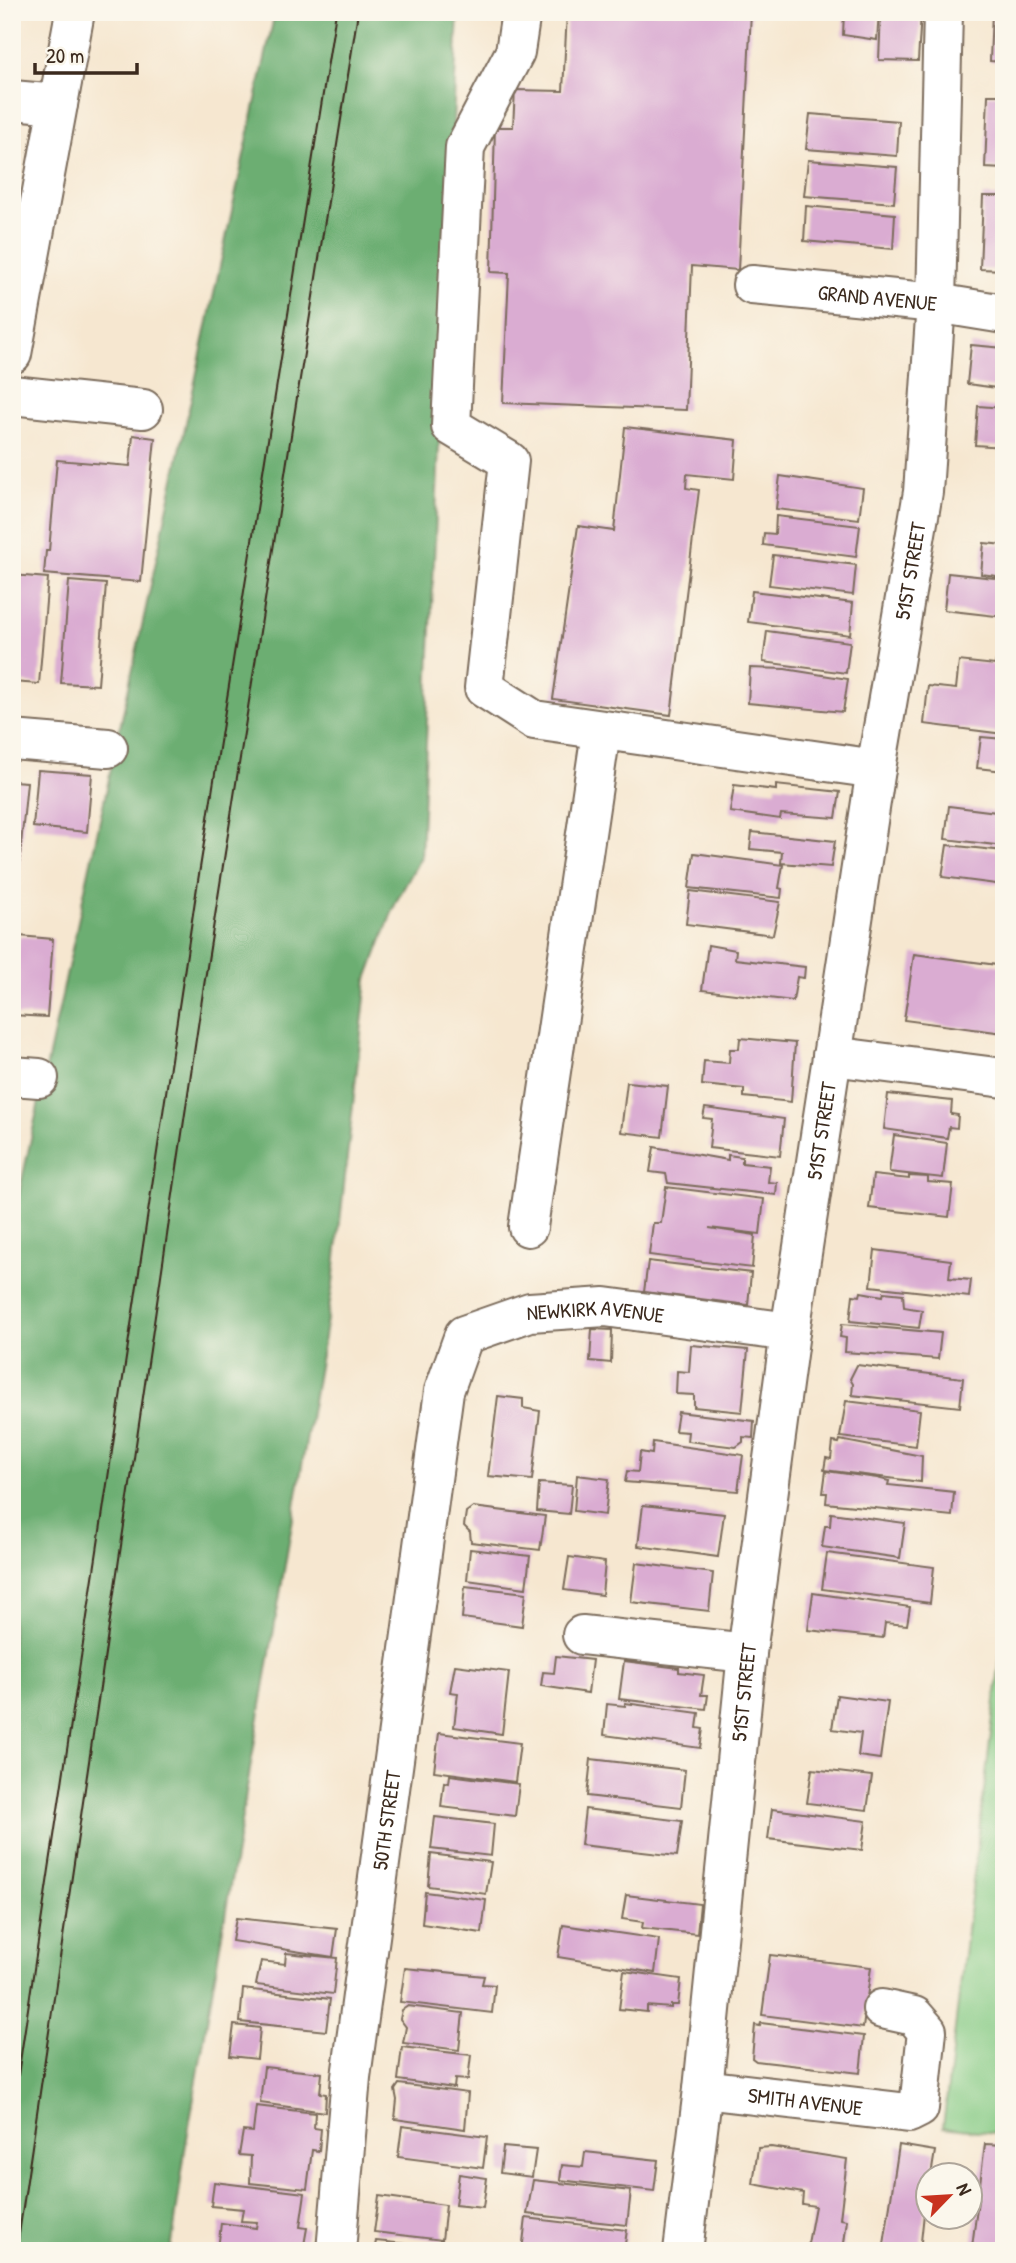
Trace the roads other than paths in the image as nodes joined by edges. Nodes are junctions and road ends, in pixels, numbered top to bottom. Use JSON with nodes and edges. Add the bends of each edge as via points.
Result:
{"nodes":[{"id":1,"x":75,"y":12,"type":"edge"},
{"id":2,"x":521,"y":12,"type":"edge"},
{"id":3,"x":943,"y":12,"type":"edge"},
{"id":4,"x":12,"y":100,"type":"edge"},
{"id":5,"x":58,"y":104,"type":"junction"},
{"id":6,"x":752,"y":285,"type":"dead end"},
{"id":7,"x":936,"y":303,"type":"junction"},
{"id":8,"x":1004,"y":314,"type":"edge"},
{"id":9,"x":12,"y":354,"type":"edge"},
{"id":10,"x":12,"y":395,"type":"edge"},
{"id":11,"x":143,"y":409,"type":"dead end"},
{"id":12,"x":601,"y":732,"type":"junction"},
{"id":13,"x":12,"y":740,"type":"edge"},
{"id":14,"x":108,"y":748,"type":"dead end"},
{"id":15,"x":876,"y":769,"type":"junction"},
{"id":16,"x":832,"y":1056,"type":"junction"},
{"id":17,"x":1004,"y":1078,"type":"edge"},
{"id":18,"x":528,"y":1227,"type":"dead end"},
{"id":19,"x":790,"y":1332,"type":"junction"},
{"id":20,"x":444,"y":1391,"type":"joint"},
{"id":21,"x":582,"y":1635,"type":"dead end"},
{"id":22,"x":747,"y":1653,"type":"junction"},
{"id":23,"x":882,"y":2009,"type":"dead end"},
{"id":24,"x":703,"y":2088,"type":"junction"},
{"id":25,"x":336,"y":2251,"type":"edge"},
{"id":26,"x":683,"y":2251,"type":"edge"}],
"edges":[{"from":1,"to":5,"type":"street"},
{"from":2,"to":12,"type":"street","via":[[515,52],[465,148],[451,426],[509,461],[484,688],[534,720]]},
{"from":3,"to":7,"type":"street","name":"51ST STREET"},
{"from":4,"to":5,"type":"street"},
{"from":5,"to":9,"type":"street"},
{"from":6,"to":7,"type":"street","name":"GRAND AVENUE"},
{"from":7,"to":8,"type":"street","name":"GRAND AVENUE"},
{"from":7,"to":15,"type":"street","name":"51ST STREET","via":[[923,492]]},
{"from":10,"to":11,"type":"street"},
{"from":12,"to":15,"type":"street"},
{"from":12,"to":18,"type":"street"},
{"from":13,"to":14,"type":"street"},
{"from":15,"to":16,"type":"street","name":"51ST STREET"},
{"from":16,"to":17,"type":"street"},
{"from":16,"to":19,"type":"street","name":"51ST STREET"},
{"from":19,"to":20,"type":"street","name":"NEWKIRK AVENUE","via":[[605,1307],[530,1312],[464,1335]]},
{"from":19,"to":22,"type":"street","name":"51ST STREET"},
{"from":20,"to":25,"type":"street","name":"50TH STREET","via":[[351,2077]]},
{"from":21,"to":22,"type":"street"},
{"from":22,"to":24,"type":"street","name":"51ST STREET"},
{"from":23,"to":24,"type":"street","name":"SMITH AVENUE","via":[[914,2016],[927,2031],[919,2108],[909,2113]]},
{"from":24,"to":26,"type":"street","name":"51ST STREET"}]}
